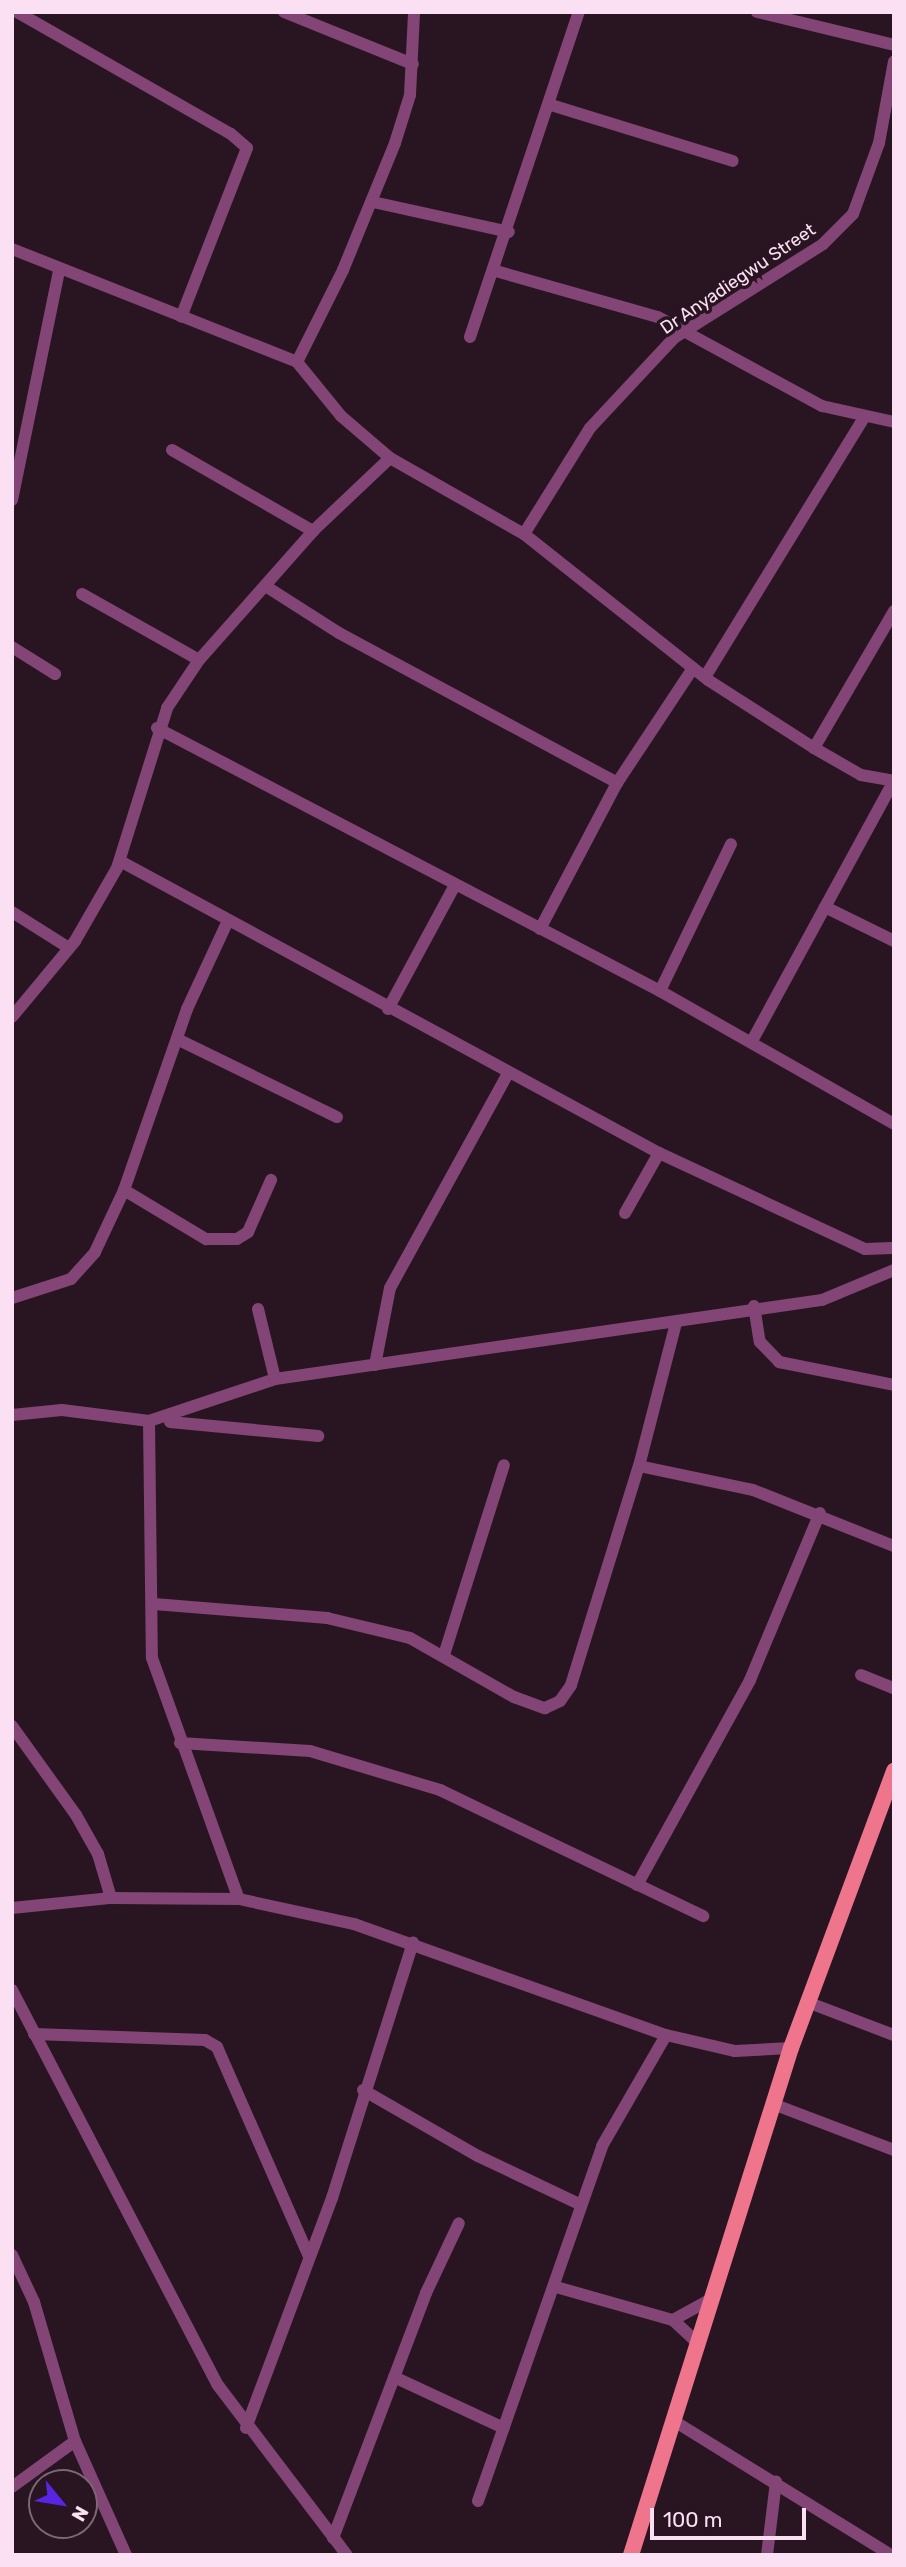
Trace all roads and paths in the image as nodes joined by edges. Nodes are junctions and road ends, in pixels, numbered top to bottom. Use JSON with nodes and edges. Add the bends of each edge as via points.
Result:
{"nodes":[{"id":1,"x":17,"y":12,"type":"edge"},
{"id":2,"x":284,"y":12,"type":"edge"},
{"id":3,"x":414,"y":12,"type":"edge"},
{"id":4,"x":579,"y":12,"type":"edge"},
{"id":5,"x":757,"y":12,"type":"edge"},
{"id":6,"x":894,"y":45,"type":"edge"},
{"id":7,"x":894,"y":61,"type":"edge"},
{"id":8,"x":413,"y":64,"type":"junction"},
{"id":9,"x":551,"y":105,"type":"junction"},
{"id":10,"x":733,"y":161,"type":"dead end"},
{"id":11,"x":373,"y":202,"type":"junction"},
{"id":12,"x":509,"y":232,"type":"junction"},
{"id":13,"x":12,"y":249,"type":"edge"},
{"id":14,"x":60,"y":271,"type":"junction"},
{"id":15,"x":496,"y":271,"type":"junction"},
{"id":16,"x":181,"y":317,"type":"junction"},
{"id":17,"x":683,"y":332,"type":"junction"},
{"id":18,"x":470,"y":337,"type":"dead end"},
{"id":19,"x":297,"y":362,"type":"junction"},
{"id":20,"x":865,"y":416,"type":"junction"},
{"id":21,"x":894,"y":422,"type":"edge"},
{"id":22,"x":172,"y":450,"type":"dead end"},
{"id":23,"x":390,"y":458,"type":"junction"},
{"id":24,"x":12,"y":500,"type":"edge"},
{"id":25,"x":313,"y":531,"type":"junction"},
{"id":26,"x":524,"y":534,"type":"junction"},
{"id":27,"x":267,"y":587,"type":"junction"},
{"id":28,"x":82,"y":594,"type":"dead end"},
{"id":29,"x":894,"y":611,"type":"edge"},
{"id":30,"x":12,"y":647,"type":"edge"},
{"id":31,"x":199,"y":660,"type":"junction"},
{"id":32,"x":693,"y":668,"type":"junction"},
{"id":33,"x":55,"y":674,"type":"dead end"},
{"id":34,"x":705,"y":677,"type":"junction"},
{"id":35,"x":157,"y":728,"type":"junction"},
{"id":36,"x":814,"y":748,"type":"junction"},
{"id":37,"x":894,"y":781,"type":"edge"},
{"id":38,"x":617,"y":783,"type":"junction"},
{"id":39,"x":731,"y":844,"type":"dead end"},
{"id":40,"x":120,"y":861,"type":"junction"},
{"id":41,"x":455,"y":885,"type":"junction"},
{"id":42,"x":825,"y":907,"type":"junction"},
{"id":43,"x":12,"y":912,"type":"edge"},
{"id":44,"x":227,"y":923,"type":"junction"},
{"id":45,"x":540,"y":929,"type":"junction"},
{"id":46,"x":894,"y":941,"type":"edge"},
{"id":47,"x":69,"y":948,"type":"junction"},
{"id":48,"x":660,"y":991,"type":"junction"},
{"id":49,"x":388,"y":1009,"type":"junction"},
{"id":50,"x":12,"y":1017,"type":"edge"},
{"id":51,"x":177,"y":1039,"type":"junction"},
{"id":52,"x":752,"y":1041,"type":"junction"},
{"id":53,"x":508,"y":1073,"type":"junction"},
{"id":54,"x":337,"y":1117,"type":"dead end"},
{"id":55,"x":894,"y":1124,"type":"edge"},
{"id":56,"x":659,"y":1153,"type":"junction"},
{"id":57,"x":271,"y":1181,"type":"dead end"},
{"id":58,"x":124,"y":1190,"type":"junction"},
{"id":59,"x":625,"y":1213,"type":"dead end"},
{"id":60,"x":893,"y":1247,"type":"edge"},
{"id":61,"x":892,"y":1270,"type":"edge"},
{"id":62,"x":12,"y":1298,"type":"edge"},
{"id":63,"x":754,"y":1306,"type":"junction"},
{"id":64,"x":258,"y":1309,"type":"dead end"},
{"id":65,"x":676,"y":1322,"type":"junction"},
{"id":66,"x":375,"y":1365,"type":"junction"},
{"id":67,"x":275,"y":1379,"type":"junction"},
{"id":68,"x":894,"y":1385,"type":"edge"},
{"id":69,"x":226,"y":1399,"type":"junction"},
{"id":70,"x":12,"y":1415,"type":"edge"},
{"id":71,"x":149,"y":1421,"type":"junction"},
{"id":72,"x":170,"y":1422,"type":"dead end"},
{"id":73,"x":223,"y":1424,"type":"junction"},
{"id":74,"x":318,"y":1436,"type":"dead end"},
{"id":75,"x":505,"y":1465,"type":"dead end"},
{"id":76,"x":639,"y":1466,"type":"junction"},
{"id":77,"x":820,"y":1513,"type":"junction"},
{"id":78,"x":894,"y":1546,"type":"edge"},
{"id":79,"x":154,"y":1604,"type":"junction"},
{"id":80,"x":444,"y":1655,"type":"junction"},
{"id":81,"x":861,"y":1675,"type":"dead end"},
{"id":82,"x":894,"y":1688,"type":"edge"},
{"id":83,"x":12,"y":1726,"type":"edge"},
{"id":84,"x":180,"y":1743,"type":"junction"},
{"id":85,"x":894,"y":1771,"type":"edge"},
{"id":86,"x":637,"y":1885,"type":"junction"},
{"id":87,"x":111,"y":1898,"type":"junction"},
{"id":88,"x":239,"y":1899,"type":"junction"},
{"id":89,"x":12,"y":1908,"type":"edge"},
{"id":90,"x":703,"y":1916,"type":"dead end"},
{"id":91,"x":413,"y":1943,"type":"junction"},
{"id":92,"x":12,"y":1990,"type":"edge"},
{"id":93,"x":807,"y":2002,"type":"junction"},
{"id":94,"x":34,"y":2034,"type":"junction"},
{"id":95,"x":666,"y":2035,"type":"junction"},
{"id":96,"x":894,"y":2035,"type":"edge"},
{"id":97,"x":791,"y":2048,"type":"junction"},
{"id":98,"x":363,"y":2090,"type":"junction"},
{"id":99,"x":773,"y":2104,"type":"junction"},
{"id":100,"x":894,"y":2150,"type":"edge"},
{"id":101,"x":581,"y":2205,"type":"junction"},
{"id":102,"x":459,"y":2223,"type":"dead end"},
{"id":103,"x":12,"y":2255,"type":"edge"},
{"id":104,"x":309,"y":2257,"type":"junction"},
{"id":105,"x":556,"y":2287,"type":"junction"},
{"id":106,"x":711,"y":2299,"type":"junction"},
{"id":107,"x":673,"y":2320,"type":"junction"},
{"id":108,"x":697,"y":2342,"type":"junction"},
{"id":109,"x":394,"y":2377,"type":"junction"},
{"id":110,"x":674,"y":2421,"type":"junction"},
{"id":111,"x":246,"y":2428,"type":"junction"},
{"id":112,"x":504,"y":2428,"type":"junction"},
{"id":113,"x":75,"y":2441,"type":"junction"},
{"id":114,"x":776,"y":2482,"type":"junction"},
{"id":115,"x":12,"y":2487,"type":"edge"},
{"id":116,"x":478,"y":2501,"type":"dead end"},
{"id":117,"x":333,"y":2538,"type":"junction"},
{"id":118,"x":126,"y":2555,"type":"edge"},
{"id":119,"x":347,"y":2555,"type":"edge"},
{"id":120,"x":631,"y":2555,"type":"edge"},
{"id":121,"x":767,"y":2555,"type":"edge"},
{"id":122,"x":891,"y":2555,"type":"edge"}],
"edges":[{"from":1,"to":16,"type":"street","via":[[231,134],[247,148]]},
{"from":2,"to":8,"type":"street"},
{"from":3,"to":8,"type":"street"},
{"from":4,"to":9,"type":"street"},
{"from":5,"to":6,"type":"street"},
{"from":7,"to":17,"type":"street","name":"Dr Anyadiegwu Street","via":[[879,143],[853,214],[823,244]]},
{"from":8,"to":11,"type":"street","via":[[410,95]]},
{"from":9,"to":10,"type":"street"},
{"from":9,"to":12,"type":"street"},
{"from":11,"to":12,"type":"street"},
{"from":11,"to":19,"type":"street"},
{"from":12,"to":15,"type":"street"},
{"from":13,"to":14,"type":"street"},
{"from":14,"to":16,"type":"street"},
{"from":14,"to":24,"type":"street"},
{"from":15,"to":17,"type":"street","via":[[658,317]]},
{"from":15,"to":18,"type":"street"},
{"from":16,"to":19,"type":"street"},
{"from":17,"to":20,"type":"street","via":[[822,406]]},
{"from":17,"to":26,"type":"street","name":"Dr Anyadiegwu Street","via":[[590,428]]},
{"from":19,"to":23,"type":"street","via":[[341,416]]},
{"from":20,"to":21,"type":"street"},
{"from":20,"to":34,"type":"street"},
{"from":22,"to":25,"type":"street"},
{"from":23,"to":25,"type":"street"},
{"from":23,"to":26,"type":"street"},
{"from":25,"to":27,"type":"street"},
{"from":26,"to":32,"type":"street"},
{"from":27,"to":31,"type":"street"},
{"from":27,"to":38,"type":"street","via":[[339,633]]},
{"from":28,"to":31,"type":"street"},
{"from":29,"to":36,"type":"street"},
{"from":30,"to":33,"type":"street"},
{"from":31,"to":35,"type":"street"},
{"from":32,"to":34,"type":"street"},
{"from":32,"to":38,"type":"street"},
{"from":34,"to":36,"type":"street"},
{"from":35,"to":40,"type":"street"},
{"from":35,"to":41,"type":"street"},
{"from":36,"to":37,"type":"street","via":[[861,775]]},
{"from":37,"to":42,"type":"street"},
{"from":38,"to":45,"type":"street"},
{"from":39,"to":48,"type":"street"},
{"from":40,"to":44,"type":"street"},
{"from":40,"to":47,"type":"street"},
{"from":41,"to":45,"type":"street"},
{"from":41,"to":49,"type":"street"},
{"from":42,"to":46,"type":"street"},
{"from":42,"to":52,"type":"street"},
{"from":43,"to":47,"type":"street"},
{"from":44,"to":49,"type":"street"},
{"from":44,"to":51,"type":"street"},
{"from":45,"to":48,"type":"street"},
{"from":47,"to":50,"type":"street"},
{"from":48,"to":52,"type":"street"},
{"from":49,"to":53,"type":"street"},
{"from":51,"to":54,"type":"street"},
{"from":51,"to":58,"type":"street"},
{"from":52,"to":55,"type":"street"},
{"from":53,"to":56,"type":"street"},
{"from":53,"to":66,"type":"street","via":[[390,1288]]},
{"from":56,"to":59,"type":"street"},
{"from":56,"to":60,"type":"street","via":[[865,1249]]},
{"from":57,"to":58,"type":"street","via":[[248,1232],[237,1240],[206,1239]]},
{"from":58,"to":62,"type":"street","via":[[86,1266],[71,1279]]},
{"from":60,"to":61,"type":"street"},
{"from":61,"to":63,"type":"street","via":[[862,1287],[822,1300]]},
{"from":63,"to":65,"type":"street"},
{"from":63,"to":68,"type":"street","via":[[760,1342],[779,1362]]},
{"from":64,"to":67,"type":"street"},
{"from":65,"to":66,"type":"street"},
{"from":65,"to":76,"type":"street"},
{"from":66,"to":67,"type":"street"},
{"from":67,"to":69,"type":"street"},
{"from":69,"to":71,"type":"street"},
{"from":69,"to":73,"type":"street"},
{"from":70,"to":71,"type":"street","via":[[62,1410]]},
{"from":71,"to":79,"type":"street"},
{"from":72,"to":73,"type":"street"},
{"from":73,"to":74,"type":"street"},
{"from":75,"to":80,"type":"street"},
{"from":76,"to":77,"type":"street","via":[[753,1490]]},
{"from":76,"to":80,"type":"street","via":[[571,1685],[560,1701],[545,1708],[514,1697]]},
{"from":77,"to":78,"type":"street"},
{"from":77,"to":86,"type":"street","via":[[750,1680]]},
{"from":79,"to":80,"type":"street","via":[[327,1618],[410,1638]]},
{"from":79,"to":84,"type":"street","via":[[152,1658]]},
{"from":81,"to":82,"type":"street"},
{"from":83,"to":87,"type":"street","via":[[76,1815],[98,1854]]},
{"from":84,"to":86,"type":"street","via":[[310,1751],[379,1770],[502,1815]]},
{"from":84,"to":88,"type":"street","via":[[231,1866]]},
{"from":85,"to":93,"type":"main road"},
{"from":86,"to":90,"type":"street"},
{"from":87,"to":88,"type":"street"},
{"from":87,"to":89,"type":"street"},
{"from":88,"to":91,"type":"street"},
{"from":91,"to":95,"type":"street"},
{"from":91,"to":98,"type":"street"},
{"from":92,"to":94,"type":"street"},
{"from":93,"to":96,"type":"street"},
{"from":93,"to":97,"type":"main road"},
{"from":94,"to":104,"type":"street","via":[[205,2040],[217,2047]]},
{"from":94,"to":111,"type":"street","via":[[164,2286]]},
{"from":95,"to":97,"type":"street","via":[[735,2051]]},
{"from":95,"to":101,"type":"street","via":[[614,2120]]},
{"from":97,"to":99,"type":"main road"},
{"from":98,"to":101,"type":"street","via":[[478,2156]]},
{"from":98,"to":104,"type":"street"},
{"from":99,"to":100,"type":"street"},
{"from":99,"to":106,"type":"main road"},
{"from":101,"to":105,"type":"street"},
{"from":102,"to":109,"type":"street"},
{"from":103,"to":113,"type":"street","via":[[34,2302]]},
{"from":104,"to":111,"type":"street"},
{"from":105,"to":107,"type":"street"},
{"from":105,"to":112,"type":"street"},
{"from":106,"to":107,"type":"street"},
{"from":106,"to":108,"type":"main road"},
{"from":107,"to":108,"type":"street"},
{"from":108,"to":110,"type":"main road"},
{"from":109,"to":112,"type":"street"},
{"from":109,"to":117,"type":"street"},
{"from":110,"to":114,"type":"street"},
{"from":110,"to":120,"type":"main road"},
{"from":111,"to":117,"type":"street"},
{"from":112,"to":116,"type":"street"},
{"from":113,"to":115,"type":"street"},
{"from":113,"to":118,"type":"street"},
{"from":114,"to":121,"type":"street"},
{"from":114,"to":122,"type":"street"},
{"from":117,"to":119,"type":"street"}]}
